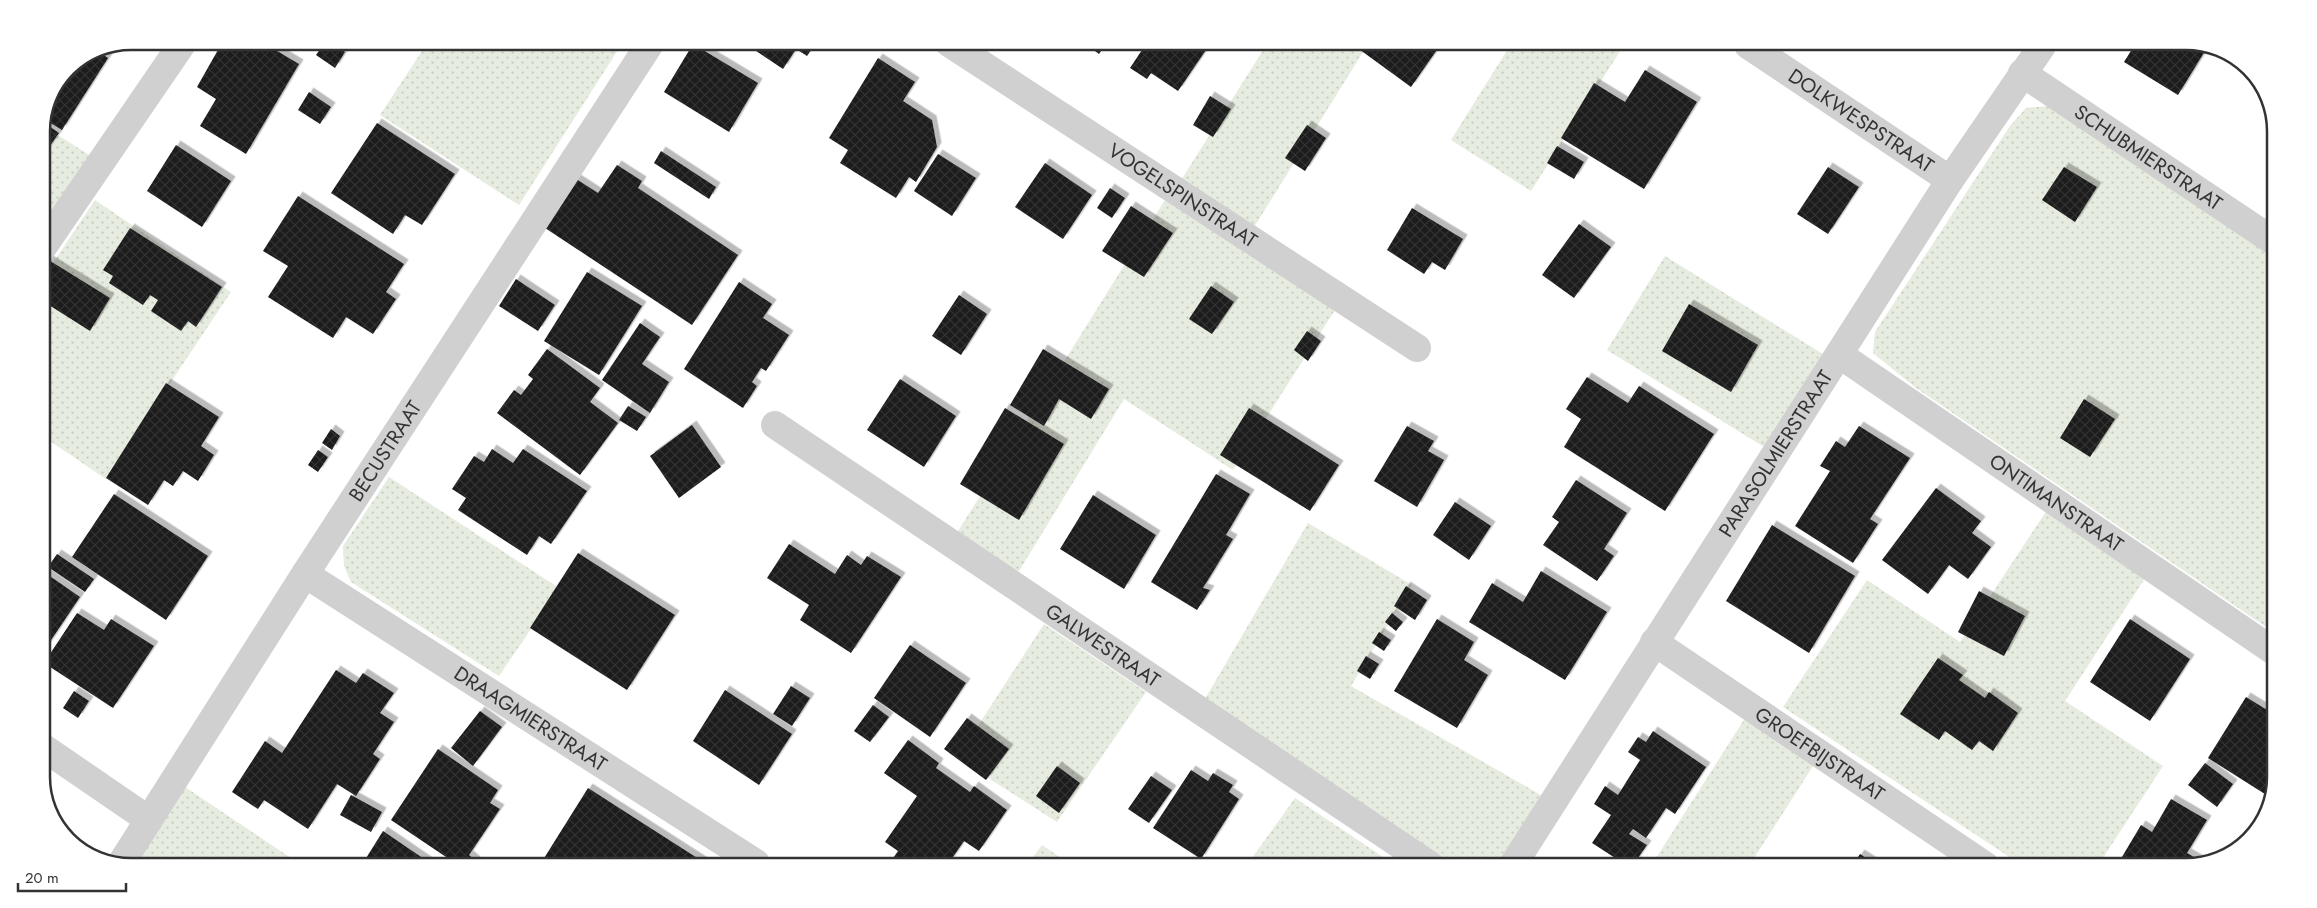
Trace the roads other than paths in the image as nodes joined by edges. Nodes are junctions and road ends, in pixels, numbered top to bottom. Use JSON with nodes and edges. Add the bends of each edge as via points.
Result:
{"nodes":[{"id":1,"x":178,"y":50,"type":"edge"},
{"id":2,"x":646,"y":50,"type":"edge"},
{"id":3,"x":960,"y":50,"type":"edge"},
{"id":4,"x":1755,"y":50,"type":"edge"},
{"id":5,"x":2039,"y":50,"type":"edge"},
{"id":6,"x":2022,"y":73,"type":"junction"},
{"id":7,"x":1950,"y":180,"type":"junction"},
{"id":8,"x":50,"y":237,"type":"edge"},
{"id":9,"x":2267,"y":237,"type":"edge"},
{"id":10,"x":1417,"y":348,"type":"dead end"},
{"id":11,"x":1840,"y":355,"type":"junction"},
{"id":12,"x":775,"y":425,"type":"dead end"},
{"id":13,"x":305,"y":574,"type":"junction"},
{"id":14,"x":1654,"y":642,"type":"junction"},
{"id":15,"x":2267,"y":647,"type":"edge"},
{"id":16,"x":50,"y":752,"type":"edge"},
{"id":17,"x":149,"y":820,"type":"junction"},
{"id":18,"x":125,"y":857,"type":"edge"},
{"id":19,"x":748,"y":858,"type":"edge"},
{"id":20,"x":1420,"y":858,"type":"edge"},
{"id":21,"x":1517,"y":858,"type":"edge"},
{"id":22,"x":1974,"y":858,"type":"edge"}],
"edges":[{"from":1,"to":8,"type":"street"},
{"from":2,"to":13,"type":"street","name":"BECUSTRAAT"},
{"from":3,"to":10,"type":"street","name":"VOGELSPINSTRAAT"},
{"from":4,"to":7,"type":"street","name":"DOLKWESPSTRAAT"},
{"from":5,"to":6,"type":"street","name":"PARASOLMIERSTRAAT"},
{"from":6,"to":7,"type":"street","name":"PARASOLMIERSTRAAT"},
{"from":6,"to":9,"type":"street","name":"SCHUBMIERSTRAAT"},
{"from":7,"to":11,"type":"street","name":"PARASOLMIERSTRAAT"},
{"from":11,"to":14,"type":"street","name":"PARASOLMIERSTRAAT"},
{"from":11,"to":15,"type":"street","name":"ONTIMANSTRAAT"},
{"from":12,"to":20,"type":"street","name":"GALWESTRAAT"},
{"from":13,"to":17,"type":"street","name":"BECUSTRAAT"},
{"from":13,"to":19,"type":"street","name":"DRAAGMIERSTRAAT"},
{"from":14,"to":21,"type":"street","name":"PARASOLMIERSTRAAT"},
{"from":14,"to":22,"type":"street","name":"GROEFBIJSTRAAT"},
{"from":16,"to":17,"type":"street"},
{"from":17,"to":18,"type":"street","name":"BECUSTRAAT"}]}
